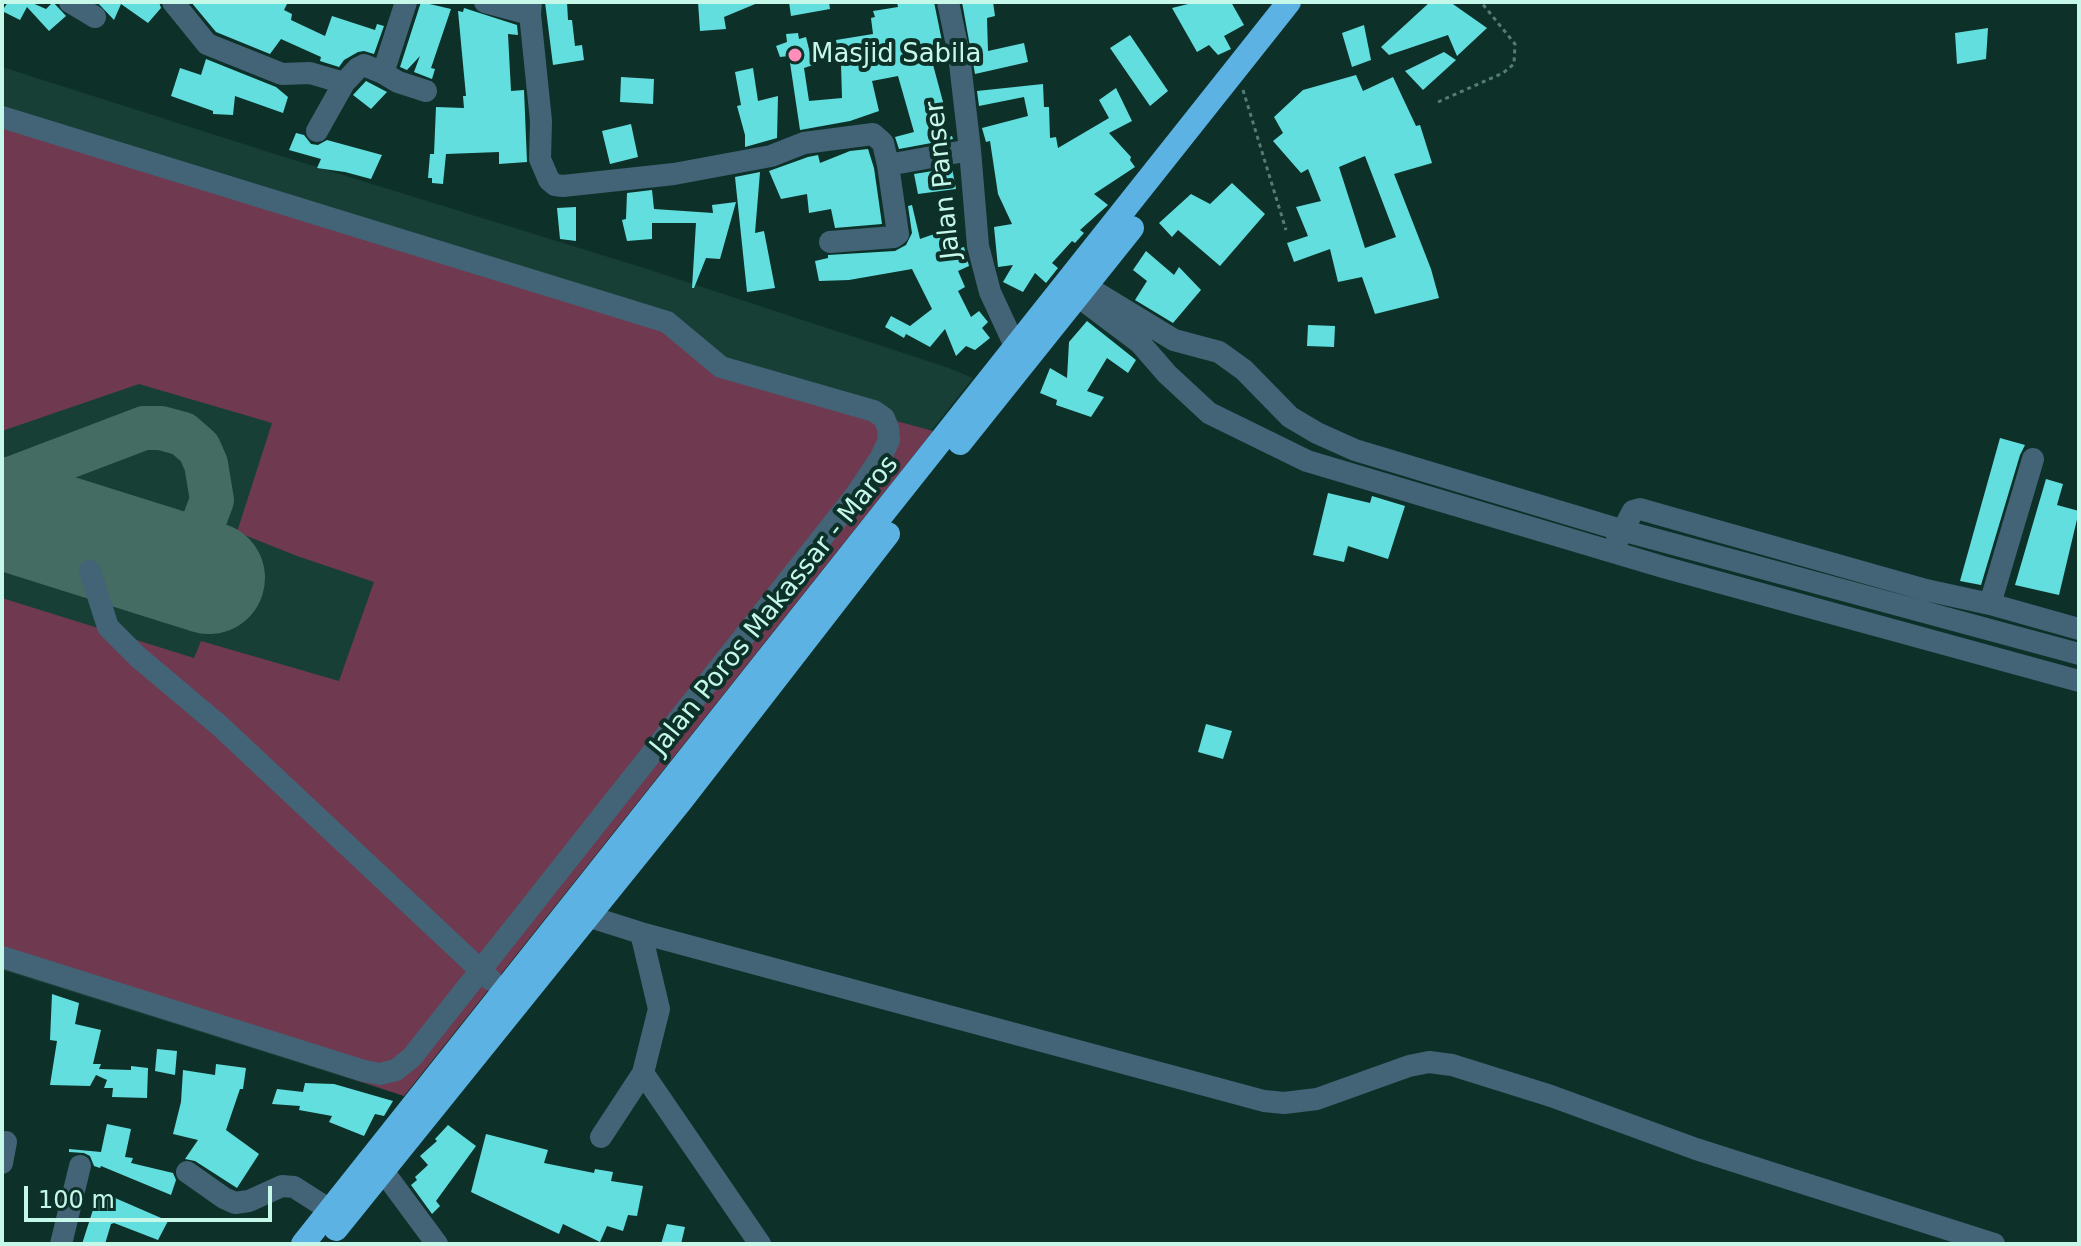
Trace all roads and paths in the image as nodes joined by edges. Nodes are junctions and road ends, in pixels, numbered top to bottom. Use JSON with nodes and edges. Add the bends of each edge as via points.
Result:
{"nodes":[{"id":1,"x":70,"y":2,"type":"edge"},
{"id":2,"x":173,"y":2,"type":"edge"},
{"id":3,"x":406,"y":2,"type":"edge"},
{"id":4,"x":485,"y":2,"type":"edge"},
{"id":5,"x":948,"y":2,"type":"edge"},
{"id":6,"x":1308,"y":2,"type":"edge"},
{"id":7,"x":1481,"y":2,"type":"edge"},
{"id":8,"x":1279,"y":6,"type":"edge"},
{"id":9,"x":530,"y":8,"type":"edge"},
{"id":10,"x":95,"y":17,"type":"dead end"},
{"id":11,"x":383,"y":73,"type":"junction"},
{"id":12,"x":344,"y":83,"type":"junction"},
{"id":13,"x":1241,"y":87,"type":"junction"},
{"id":14,"x":426,"y":91,"type":"dead end"},
{"id":15,"x":1438,"y":102,"type":"dead end"},
{"id":16,"x":2,"y":117,"type":"edge"},
{"id":17,"x":317,"y":131,"type":"dead end"},
{"id":18,"x":970,"y":150,"type":"junction"},
{"id":19,"x":888,"y":165,"type":"junction"},
{"id":20,"x":1286,"y":230,"type":"dead end"},
{"id":21,"x":830,"y":242,"type":"dead end"},
{"id":22,"x":1082,"y":292,"type":"junction"},
{"id":23,"x":1015,"y":346,"type":"junction"},
{"id":24,"x":2033,"y":459,"type":"dead end"},
{"id":25,"x":1621,"y":530,"type":"junction"},
{"id":26,"x":1613,"y":551,"type":"junction"},
{"id":27,"x":90,"y":571,"type":"dead end"},
{"id":28,"x":1801,"y":578,"type":"junction"},
{"id":29,"x":1793,"y":603,"type":"junction"},
{"id":30,"x":1990,"y":604,"type":"junction"},
{"id":31,"x":2078,"y":626,"type":"edge"},
{"id":32,"x":2073,"y":653,"type":"edge"},
{"id":33,"x":2071,"y":679,"type":"edge"},
{"id":34,"x":650,"y":823,"type":"junction"},
{"id":35,"x":587,"y":916,"type":"junction"},
{"id":36,"x":641,"y":933,"type":"junction"},
{"id":37,"x":2,"y":957,"type":"edge"},
{"id":38,"x":480,"y":972,"type":"junction"},
{"id":39,"x":504,"y":991,"type":"junction"},
{"id":40,"x":643,"y":1073,"type":"junction"},
{"id":41,"x":601,"y":1137,"type":"dead end"},
{"id":42,"x":80,"y":1166,"type":"dead end"},
{"id":43,"x":383,"y":1171,"type":"junction"},
{"id":44,"x":187,"y":1172,"type":"dead end"},
{"id":45,"x":330,"y":1210,"type":"junction"},
{"id":46,"x":61,"y":1244,"type":"edge"},
{"id":47,"x":303,"y":1244,"type":"edge"},
{"id":48,"x":324,"y":1244,"type":"edge"},
{"id":49,"x":437,"y":1244,"type":"edge"},
{"id":50,"x":760,"y":1244,"type":"edge"},
{"id":51,"x":1994,"y":1244,"type":"edge"}],
"edges":[{"from":1,"to":10,"type":"street"},
{"from":2,"to":12,"type":"street","via":[[207,44],[282,74],[310,73]]},
{"from":3,"to":11,"type":"street"},
{"from":4,"to":9,"type":"street"},
{"from":5,"to":18,"type":"street","name":"Jalan Panser"},
{"from":6,"to":13,"type":"highway","name":"Jalan Poros Makassar - Maros"},
{"from":7,"to":15,"type":"path","via":[[1515,44],[1514,64]]},
{"from":8,"to":23,"type":"highway","name":"Jalan Poros Makassar - Maros"},
{"from":9,"to":19,"type":"street","via":[[540,159],[555,185],[674,174],[771,156],[804,143],[873,134],[883,143]]},
{"from":11,"to":12,"type":"street","via":[[364,65]]},
{"from":11,"to":14,"type":"street"},
{"from":12,"to":17,"type":"street"},
{"from":13,"to":20,"type":"path"},
{"from":13,"to":22,"type":"highway","name":"Jalan Poros Makassar - Maros"},
{"from":16,"to":38,"type":"street","via":[[667,322],[721,367],[884,418],[889,440],[855,496]]},
{"from":18,"to":19,"type":"street"},
{"from":18,"to":23,"type":"street","name":"Jalan Panser","via":[[983,273]]},
{"from":19,"to":21,"type":"street","via":[[898,234]]},
{"from":22,"to":25,"type":"street","via":[[1174,340],[1219,352],[1290,417],[1355,450]]},
{"from":22,"to":26,"type":"street","via":[[1209,413],[1239,430],[1307,461]]},
{"from":22,"to":34,"type":"highway","name":"Jalan Poros Makassar - Maros"},
{"from":23,"to":34,"type":"highway","name":"Jalan Poros Makassar - Maros"},
{"from":24,"to":30,"type":"street"},
{"from":25,"to":26,"type":"street"},
{"from":25,"to":28,"type":"street"},
{"from":25,"to":30,"type":"street","via":[[1640,509]]},
{"from":26,"to":29,"type":"street"},
{"from":27,"to":38,"type":"street","via":[[108,627]]},
{"from":28,"to":29,"type":"street"},
{"from":28,"to":32,"type":"street"},
{"from":29,"to":33,"type":"street"},
{"from":30,"to":31,"type":"street"},
{"from":31,"to":32,"type":"street"},
{"from":32,"to":33,"type":"street"},
{"from":34,"to":35,"type":"highway","name":"Jalan Poros Makassar - Maros"},
{"from":34,"to":39,"type":"highway","name":"Jalan Poros Makassar - Maros"},
{"from":35,"to":36,"type":"street"},
{"from":35,"to":43,"type":"highway","name":"Jalan Poros Makassar - Maros"},
{"from":36,"to":40,"type":"street","via":[[659,1002]]},
{"from":36,"to":51,"type":"street","via":[[1264,1101],[1317,1099],[1409,1066],[1452,1065]]},
{"from":37,"to":38,"type":"street","via":[[380,1074],[412,1057]]},
{"from":38,"to":39,"type":"street"},
{"from":39,"to":45,"type":"highway","name":"Jalan Poros Makassar - Maros"},
{"from":40,"to":41,"type":"street"},
{"from":40,"to":50,"type":"street"},
{"from":42,"to":46,"type":"street"},
{"from":43,"to":48,"type":"highway","name":"Jalan Poros Makassar - Maros"},
{"from":43,"to":49,"type":"street"},
{"from":44,"to":45,"type":"street","via":[[235,1203],[282,1186],[294,1187]]},
{"from":45,"to":47,"type":"highway","name":"Jalan Poros Makassar - Maros"}]}
